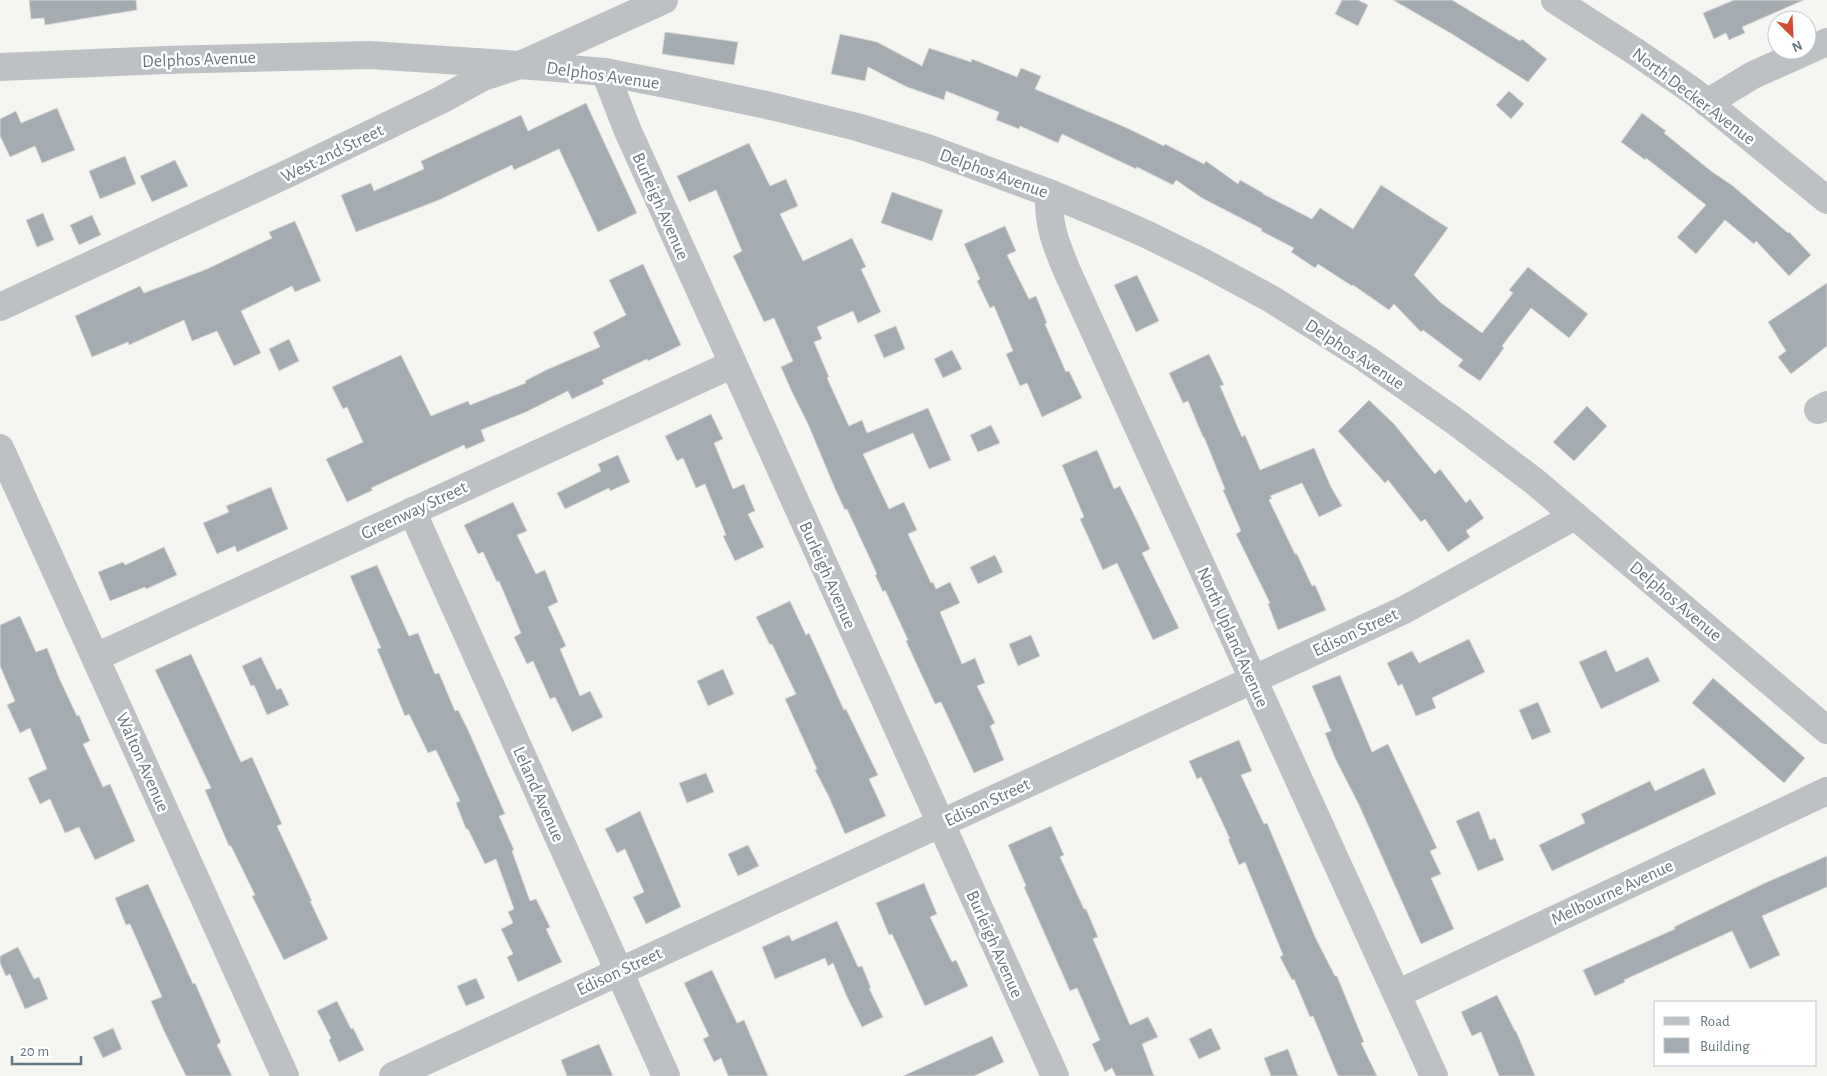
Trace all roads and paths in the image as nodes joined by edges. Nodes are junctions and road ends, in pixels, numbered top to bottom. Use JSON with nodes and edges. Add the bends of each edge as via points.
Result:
{"nodes":[{"id":1,"x":664,"y":0,"type":"edge"},
{"id":2,"x":1555,"y":0,"type":"edge"},
{"id":3,"x":1827,"y":42,"type":"edge"},
{"id":4,"x":520,"y":65,"type":"junction"},
{"id":5,"x":0,"y":66,"type":"edge"},
{"id":6,"x":605,"y":72,"type":"junction"},
{"id":7,"x":1707,"y":103,"type":"junction"},
{"id":8,"x":1049,"y":193,"type":"junction"},
{"id":9,"x":1827,"y":200,"type":"edge"},
{"id":10,"x":0,"y":307,"type":"edge"},
{"id":11,"x":733,"y":364,"type":"junction"},
{"id":12,"x":0,"y":448,"type":"edge"},
{"id":13,"x":412,"y":511,"type":"junction"},
{"id":14,"x":1575,"y":516,"type":"junction"},
{"id":15,"x":96,"y":657,"type":"junction"},
{"id":16,"x":1253,"y":679,"type":"junction"},
{"id":17,"x":1827,"y":730,"type":"edge"},
{"id":18,"x":1827,"y":791,"type":"edge"},
{"id":19,"x":940,"y":824,"type":"junction"},
{"id":20,"x":618,"y":971,"type":"junction"},
{"id":21,"x":1397,"y":994,"type":"junction"},
{"id":22,"x":285,"y":1076,"type":"edge"},
{"id":23,"x":393,"y":1076,"type":"edge"},
{"id":24,"x":666,"y":1076,"type":"edge"},
{"id":25,"x":1055,"y":1076,"type":"edge"},
{"id":26,"x":1434,"y":1076,"type":"edge"}],
"edges":[{"from":1,"to":4,"type":"street","name":"West 2nd Street"},
{"from":2,"to":7,"type":"street","name":"North Decker Avenue"},
{"from":3,"to":7,"type":"street","via":[[1753,75]]},
{"from":4,"to":5,"type":"street","name":"Delphos Avenue","via":[[370,55]]},
{"from":4,"to":6,"type":"street","name":"Delphos Avenue"},
{"from":4,"to":10,"type":"street","name":"West 2nd Street","via":[[483,78],[287,174]]},
{"from":6,"to":8,"type":"street","name":"Delphos Avenue","via":[[857,127],[927,148]]},
{"from":6,"to":11,"type":"street","name":"Burleigh Avenue","via":[[627,129]]},
{"from":7,"to":9,"type":"street","name":"North Decker Avenue"},
{"from":8,"to":14,"type":"street","name":"Delphos Avenue","via":[[1201,261],[1273,300],[1365,358],[1456,422]]},
{"from":8,"to":16,"type":"street","name":"North Upland Avenue","via":[[1054,240]]},
{"from":11,"to":13,"type":"street","name":"Greenway Street"},
{"from":11,"to":19,"type":"street","name":"Burleigh Avenue"},
{"from":12,"to":15,"type":"street","name":"Walton Avenue"},
{"from":13,"to":15,"type":"street","name":"Greenway Street"},
{"from":13,"to":20,"type":"street","name":"Leland Avenue"},
{"from":14,"to":16,"type":"street","name":"Edison Street","via":[[1404,610]]},
{"from":14,"to":17,"type":"street","name":"Delphos Avenue"},
{"from":15,"to":22,"type":"street","name":"Walton Avenue"},
{"from":16,"to":19,"type":"street","name":"Edison Street"},
{"from":16,"to":21,"type":"street","name":"North Upland Avenue"},
{"from":18,"to":21,"type":"street","name":"Melbourne Avenue"},
{"from":19,"to":20,"type":"street","name":"Edison Street"},
{"from":19,"to":25,"type":"street","name":"Burleigh Avenue"},
{"from":20,"to":23,"type":"street","name":"Edison Street"},
{"from":20,"to":24,"type":"street","name":"Leland Avenue"},
{"from":21,"to":26,"type":"street","name":"North Upland Avenue"}]}
